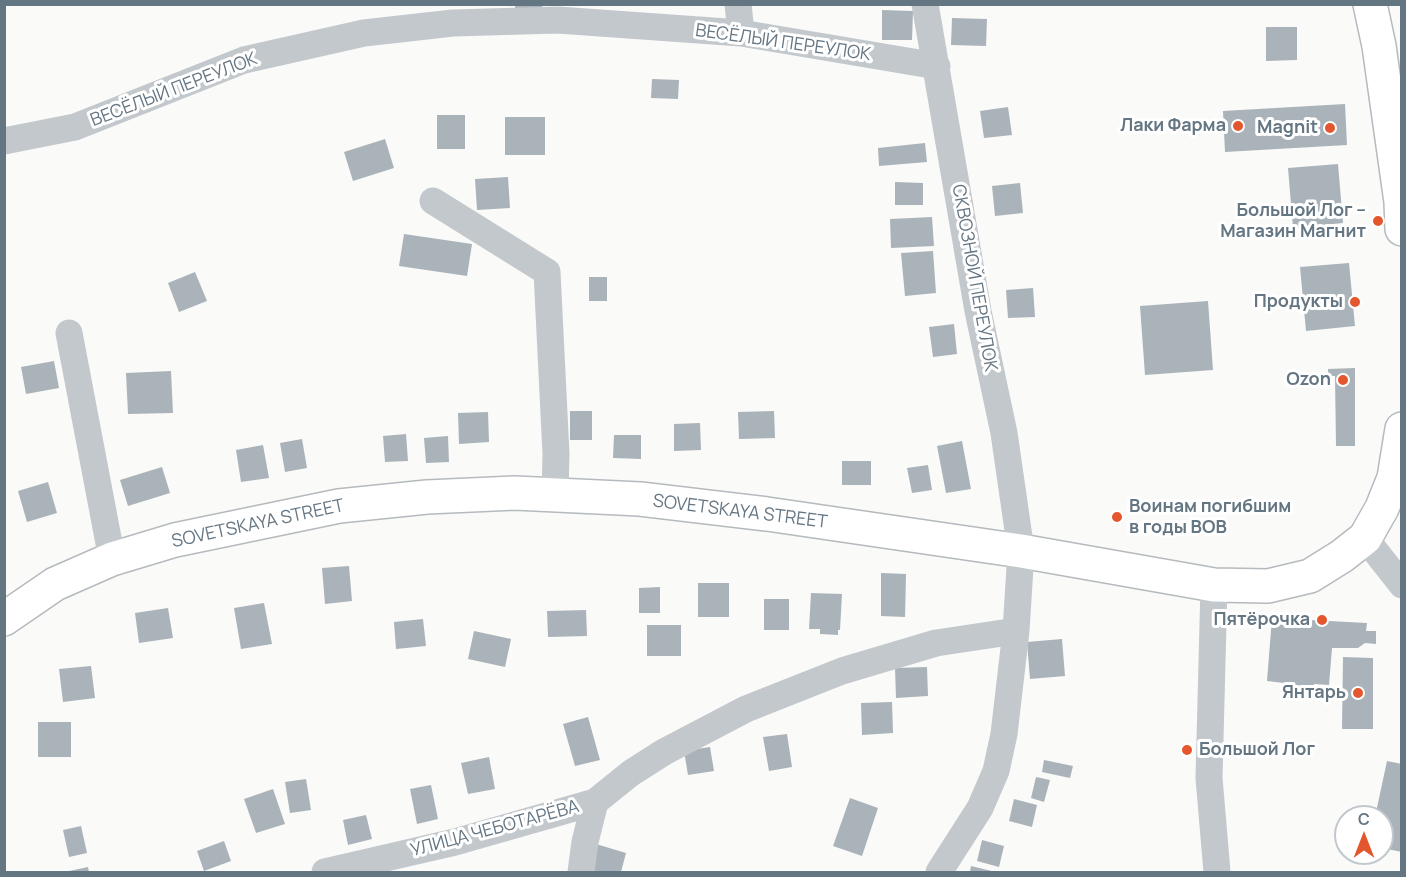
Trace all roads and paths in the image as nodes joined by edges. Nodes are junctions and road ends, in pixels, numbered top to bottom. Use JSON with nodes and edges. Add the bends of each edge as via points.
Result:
{"nodes":[{"id":1,"x":738,"y":4,"type":"edge"},
{"id":2,"x":925,"y":4,"type":"edge"},
{"id":3,"x":1370,"y":4,"type":"edge"},
{"id":4,"x":557,"y":12,"type":"edge"},
{"id":5,"x":741,"y":33,"type":"junction"},
{"id":6,"x":937,"y":66,"type":"junction"},
{"id":7,"x":4,"y":141,"type":"edge"},
{"id":8,"x":433,"y":201,"type":"dead end"},
{"id":9,"x":1401,"y":202,"type":"edge"},
{"id":10,"x":1401,"y":229,"type":"edge"},
{"id":11,"x":69,"y":333,"type":"dead end"},
{"id":12,"x":1401,"y":429,"type":"edge"},
{"id":13,"x":555,"y":495,"type":"junction"},
{"id":14,"x":1365,"y":538,"type":"junction"},
{"id":15,"x":1021,"y":551,"type":"junction"},
{"id":16,"x":112,"y":559,"type":"junction"},
{"id":17,"x":1214,"y":585,"type":"junction"},
{"id":18,"x":1401,"y":585,"type":"edge"},
{"id":19,"x":4,"y":619,"type":"edge"},
{"id":20,"x":1016,"y":631,"type":"junction"},
{"id":21,"x":595,"y":802,"type":"junction"},
{"id":22,"x":325,"y":873,"type":"edge"},
{"id":23,"x":581,"y":873,"type":"edge"},
{"id":24,"x":939,"y":873,"type":"edge"},
{"id":25,"x":1217,"y":873,"type":"edge"}],
"edges":[{"from":1,"to":5,"type":"street"},
{"from":2,"to":6,"type":"street","name":"СКВОЗНОЙ ПЕРЕУЛОК"},
{"from":3,"to":9,"type":"main road"},
{"from":4,"to":5,"type":"street","name":"ВЕСЁЛЫЙ ПЕРЕУЛОК"},
{"from":4,"to":7,"type":"street","name":"ВЕСЁЛЫЙ ПЕРЕУЛОК","via":[[364,33],[244,60],[75,127]]},
{"from":5,"to":6,"type":"street","name":"ВЕСЁЛЫЙ ПЕРЕУЛОК"},
{"from":6,"to":15,"type":"street","name":"СКВОЗНОЙ ПЕРЕУЛОК","via":[[978,311],[1004,433]]},
{"from":8,"to":13,"type":"street","via":[[547,272]]},
{"from":9,"to":10,"type":"main road"},
{"from":11,"to":16,"type":"street"},
{"from":12,"to":14,"type":"main road","name":"SOVETSKAYA STREET","via":[[1394,478]]},
{"from":13,"to":15,"type":"main road","name":"SOVETSKAYA STREET","via":[[640,499],[767,514]]},
{"from":13,"to":16,"type":"main road","name":"SOVETSKAYA STREET","via":[[428,497],[339,506],[175,540]]},
{"from":14,"to":17,"type":"main road","name":"SOVETSKAYA STREET","via":[[1310,576],[1268,586]]},
{"from":14,"to":18,"type":"street"},
{"from":15,"to":17,"type":"main road","name":"SOVETSKAYA STREET"},
{"from":15,"to":20,"type":"street"},
{"from":16,"to":19,"type":"main road","name":"SOVETSKAYA STREET","via":[[55,584]]},
{"from":17,"to":25,"type":"street","via":[[1209,778]]},
{"from":20,"to":21,"type":"street","name":"УЛИЦА ЧЕБОТАРЁВА","via":[[936,643],[842,671],[746,709],[664,752]]},
{"from":20,"to":24,"type":"street","via":[[996,771],[980,808]]},
{"from":21,"to":22,"type":"street","name":"УЛИЦА ЧЕБОТАРЁВА","via":[[455,842]]},
{"from":21,"to":23,"type":"street","name":"УЛИЦА ЧЕБОТАРЁВА"}]}
